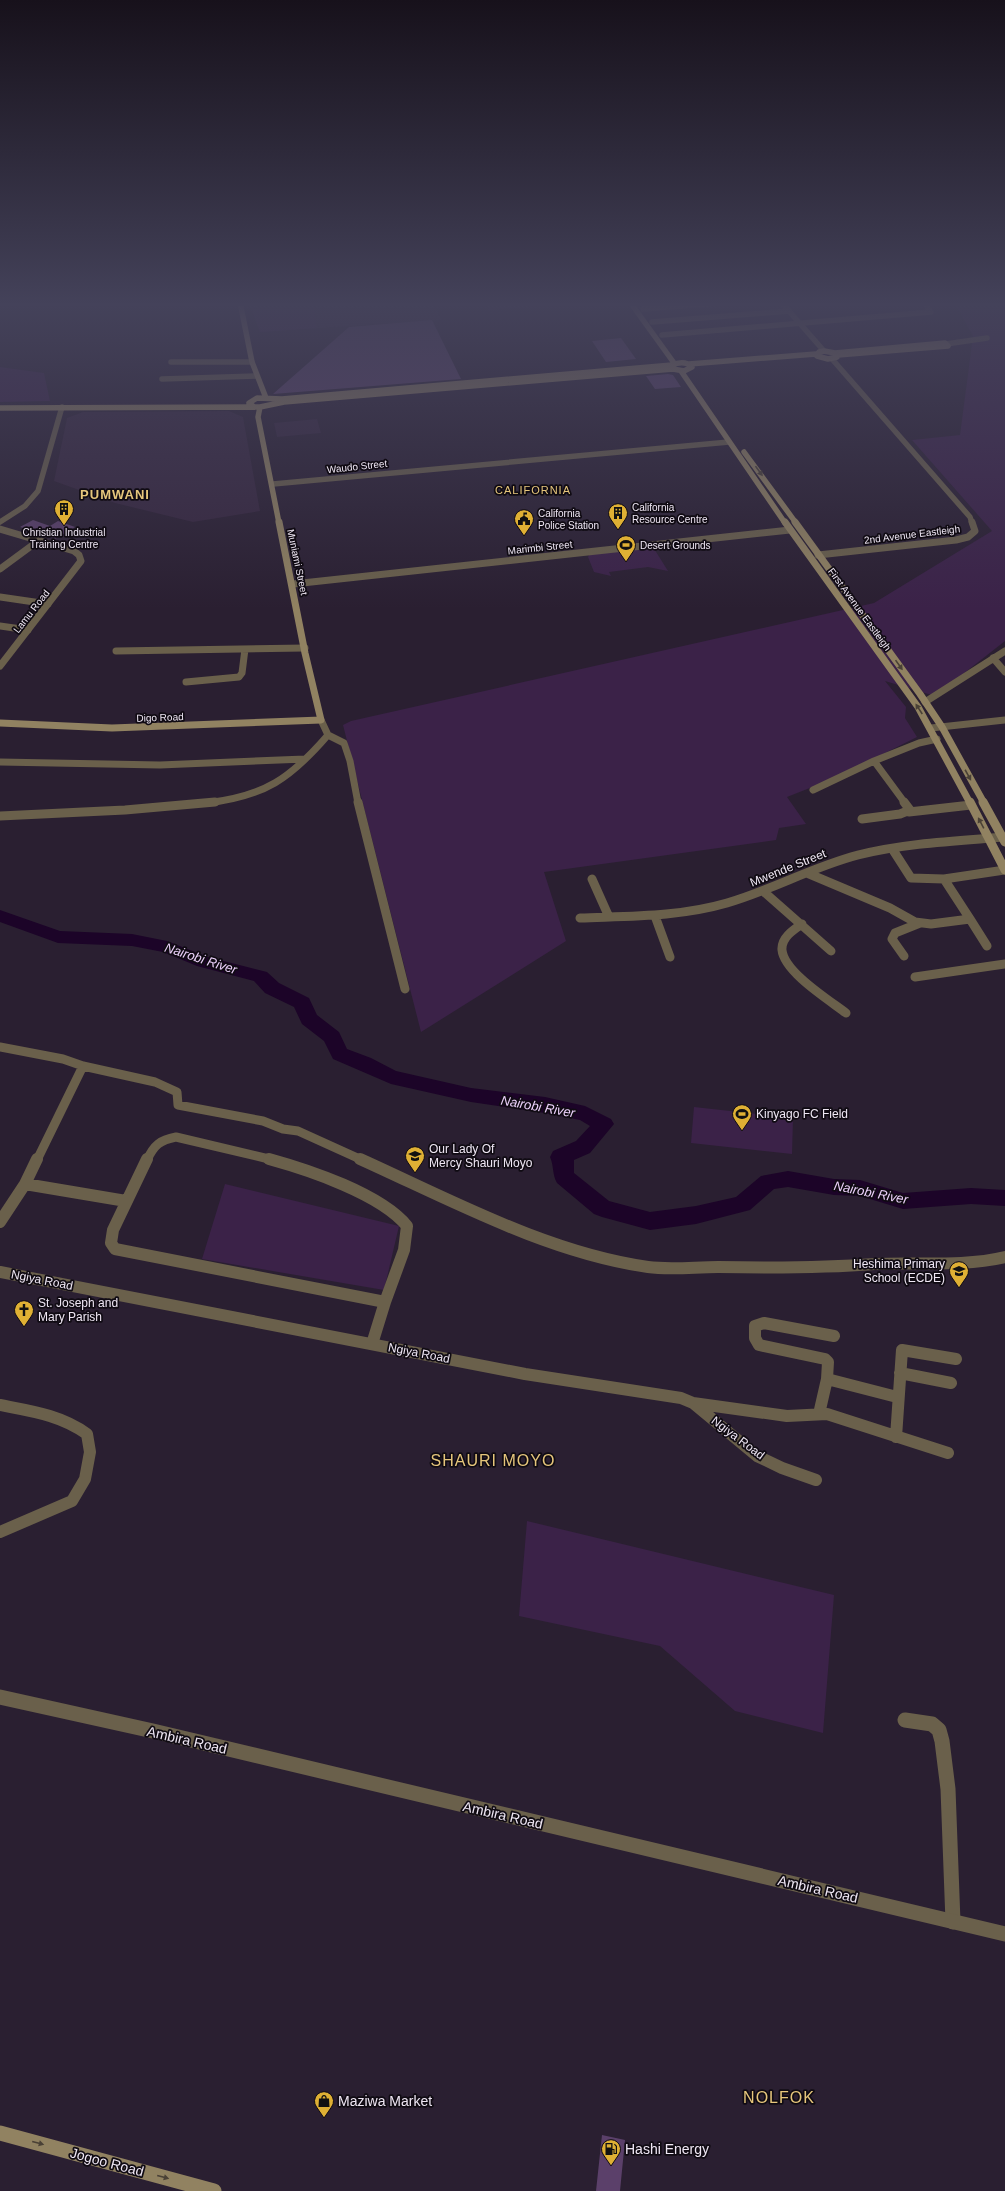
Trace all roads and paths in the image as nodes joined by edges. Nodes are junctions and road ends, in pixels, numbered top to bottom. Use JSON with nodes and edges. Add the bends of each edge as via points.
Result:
{"nodes":[{"id":1,"x":38,"y":404,"type":"edge"},
{"id":2,"x":250,"y":404,"type":"edge"},
{"id":3,"x":263,"y":404,"type":"edge"},
{"id":4,"x":703,"y":404,"type":"edge"},
{"id":5,"x":715,"y":404,"type":"edge"},
{"id":6,"x":875,"y":404,"type":"edge"},
{"id":7,"x":0,"y":405,"type":"edge"},
{"id":8,"x":62,"y":407,"type":"junction"},
{"id":9,"x":257,"y":407,"type":"junction"},
{"id":10,"x":0,"y":408,"type":"edge"},
{"id":11,"x":729,"y":442,"type":"junction"},
{"id":12,"x":273,"y":484,"type":"junction"},
{"id":13,"x":2,"y":519,"type":"edge"},
{"id":14,"x":0,"y":529,"type":"edge"},
{"id":15,"x":790,"y":530,"type":"junction"},
{"id":16,"x":38,"y":541,"type":"junction"},
{"id":17,"x":818,"y":555,"type":"junction"},
{"id":18,"x":0,"y":569,"type":"edge"},
{"id":19,"x":293,"y":584,"type":"junction"},
{"id":20,"x":0,"y":597,"type":"edge"},
{"id":21,"x":48,"y":604,"type":"junction"},
{"id":22,"x":0,"y":626,"type":"edge"},
{"id":23,"x":28,"y":630,"type":"junction"},
{"id":24,"x":305,"y":648,"type":"junction"},
{"id":25,"x":245,"y":649,"type":"junction"},
{"id":26,"x":116,"y":651,"type":"dead end"},
{"id":27,"x":1005,"y":651,"type":"edge"},
{"id":28,"x":3,"y":658,"type":"edge"},
{"id":29,"x":993,"y":658,"type":"junction"},
{"id":30,"x":0,"y":666,"type":"edge"},
{"id":31,"x":1005,"y":672,"type":"edge"},
{"id":32,"x":186,"y":682,"type":"dead end"},
{"id":33,"x":925,"y":702,"type":"junction"},
{"id":34,"x":322,"y":720,"type":"junction"},
{"id":35,"x":1005,"y":720,"type":"edge"},
{"id":36,"x":0,"y":723,"type":"edge"},
{"id":37,"x":942,"y":727,"type":"junction"},
{"id":38,"x":931,"y":728,"type":"junction"},
{"id":39,"x":328,"y":735,"type":"junction"},
{"id":40,"x":937,"y":739,"type":"junction"},
{"id":41,"x":305,"y":759,"type":"junction"},
{"id":42,"x":874,"y":761,"type":"junction"},
{"id":43,"x":0,"y":762,"type":"edge"},
{"id":44,"x":813,"y":790,"type":"dead end"},
{"id":45,"x":971,"y":805,"type":"junction"},
{"id":46,"x":909,"y":812,"type":"junction"},
{"id":47,"x":0,"y":816,"type":"edge"},
{"id":48,"x":862,"y":819,"type":"dead end"},
{"id":49,"x":989,"y":838,"type":"junction"},
{"id":50,"x":1004,"y":838,"type":"edge"},
{"id":51,"x":893,"y":850,"type":"junction"},
{"id":52,"x":1005,"y":870,"type":"edge"},
{"id":53,"x":807,"y":873,"type":"junction"},
{"id":54,"x":592,"y":879,"type":"dead end"},
{"id":55,"x":944,"y":879,"type":"junction"},
{"id":56,"x":763,"y":891,"type":"junction"},
{"id":57,"x":655,"y":916,"type":"junction"},
{"id":58,"x":609,"y":917,"type":"junction"},
{"id":59,"x":580,"y":918,"type":"dead end"},
{"id":60,"x":970,"y":919,"type":"junction"},
{"id":61,"x":920,"y":923,"type":"junction"},
{"id":62,"x":802,"y":924,"type":"junction"},
{"id":63,"x":987,"y":946,"type":"dead end"},
{"id":64,"x":831,"y":951,"type":"dead end"},
{"id":65,"x":904,"y":956,"type":"dead end"},
{"id":66,"x":670,"y":957,"type":"dead end"},
{"id":67,"x":1005,"y":964,"type":"edge"},
{"id":68,"x":915,"y":977,"type":"dead end"},
{"id":69,"x":405,"y":989,"type":"dead end"},
{"id":70,"x":846,"y":1013,"type":"dead end"},
{"id":71,"x":0,"y":1047,"type":"edge"},
{"id":72,"x":83,"y":1066,"type":"junction"},
{"id":73,"x":25,"y":1184,"type":"junction"},
{"id":74,"x":126,"y":1201,"type":"junction"},
{"id":75,"x":0,"y":1222,"type":"edge"},
{"id":76,"x":1005,"y":1257,"type":"edge"},
{"id":77,"x":0,"y":1272,"type":"edge"},
{"id":78,"x":386,"y":1302,"type":"junction"},
{"id":79,"x":834,"y":1336,"type":"dead end"},
{"id":80,"x":372,"y":1344,"type":"junction"},
{"id":81,"x":956,"y":1359,"type":"dead end"},
{"id":82,"x":900,"y":1373,"type":"junction"},
{"id":83,"x":827,"y":1379,"type":"junction"},
{"id":84,"x":951,"y":1383,"type":"dead end"},
{"id":85,"x":897,"y":1397,"type":"junction"},
{"id":86,"x":693,"y":1403,"type":"junction"},
{"id":87,"x":0,"y":1405,"type":"edge"},
{"id":88,"x":819,"y":1414,"type":"junction"},
{"id":89,"x":896,"y":1437,"type":"junction"},
{"id":90,"x":948,"y":1453,"type":"dead end"},
{"id":91,"x":816,"y":1480,"type":"dead end"},
{"id":92,"x":0,"y":1532,"type":"edge"},
{"id":93,"x":0,"y":1697,"type":"edge"},
{"id":94,"x":905,"y":1720,"type":"dead end"},
{"id":95,"x":953,"y":1922,"type":"junction"},
{"id":96,"x":1005,"y":1934,"type":"edge"},
{"id":97,"x":0,"y":2133,"type":"edge"},
{"id":98,"x":214,"y":2191,"type":"edge"}],
"edges":[{"from":1,"to":7,"type":"main road"},
{"from":2,"to":9,"type":"main road"},
{"from":3,"to":9,"type":"main road"},
{"from":4,"to":11,"type":"main road","name":"First Avenue Eastleigh"},
{"from":5,"to":17,"type":"main road","name":"First Avenue Eastleigh","one_way":true},
{"from":6,"to":17,"type":"street","name":"2nd Avenue Eastleigh","via":[[970,517],[974,531],[956,540]]},
{"from":8,"to":9,"type":"main road"},
{"from":8,"to":10,"type":"main road"},
{"from":8,"to":13,"type":"street","via":[[38,491],[25,506]]},
{"from":9,"to":12,"type":"main road","name":"Muniami Street"},
{"from":11,"to":12,"type":"street","name":"Waudo Street"},
{"from":11,"to":15,"type":"main road","name":"First Avenue Eastleigh"},
{"from":12,"to":19,"type":"main road","name":"Muniami Street"},
{"from":14,"to":16,"type":"street"},
{"from":15,"to":19,"type":"street","name":"Marimbi Street"},
{"from":38,"to":15,"type":"main road","name":"First Avenue Eastleigh","one_way":true},
{"from":16,"to":18,"type":"street"},
{"from":16,"to":21,"type":"street","name":"Lamu Road","via":[[74,551],[79,555],[80,561]]},
{"from":17,"to":33,"type":"main road","name":"First Avenue Eastleigh","one_way":true},
{"from":19,"to":24,"type":"main road","name":"Muniami Street"},
{"from":20,"to":21,"type":"street"},
{"from":21,"to":23,"type":"street","name":"Lamu Road"},
{"from":22,"to":23,"type":"street"},
{"from":23,"to":28,"type":"street","name":"Lamu Road"},
{"from":24,"to":25,"type":"street"},
{"from":24,"to":34,"type":"main road","name":"Muniami Street"},
{"from":25,"to":26,"type":"street"},
{"from":25,"to":32,"type":"street","via":[[242,673],[239,677]]},
{"from":27,"to":29,"type":"street"},
{"from":28,"to":30,"type":"street","name":"Lamu Road"},
{"from":29,"to":31,"type":"street"},
{"from":29,"to":33,"type":"street"},
{"from":33,"to":37,"type":"main road","name":"First Avenue Eastleigh"},
{"from":34,"to":36,"type":"main road","name":"Digo Road","via":[[112,728]]},
{"from":34,"to":39,"type":"street"},
{"from":35,"to":37,"type":"street"},
{"from":37,"to":38,"type":"street"},
{"from":37,"to":50,"type":"main road","name":"First Avenue Eastleigh","one_way":true},
{"from":38,"to":40,"type":"main road","name":"First Avenue Eastleigh"},
{"from":39,"to":41,"type":"street"},
{"from":39,"to":69,"type":"street","via":[[344,743],[350,761],[352,780]]},
{"from":40,"to":42,"type":"street","via":[[919,743]]},
{"from":40,"to":45,"type":"main road","name":"First Avenue Eastleigh"},
{"from":41,"to":43,"type":"street","via":[[160,765]]},
{"from":41,"to":47,"type":"street","via":[[294,771],[270,787],[213,803],[120,811]]},
{"from":42,"to":44,"type":"street"},
{"from":42,"to":46,"type":"street","via":[[910,808]]},
{"from":45,"to":46,"type":"street"},
{"from":49,"to":45,"type":"main road","name":"First Avenue Eastleigh","one_way":true},
{"from":46,"to":48,"type":"street"},
{"from":49,"to":50,"type":"street","name":"Mwende Street"},
{"from":49,"to":51,"type":"street","name":"Mwende Street"},
{"from":49,"to":52,"type":"main road","name":"First Avenue Eastleigh"},
{"from":51,"to":53,"type":"street","name":"Mwende Street","via":[[839,860]]},
{"from":51,"to":55,"type":"street","via":[[911,878]]},
{"from":52,"to":55,"type":"street"},
{"from":53,"to":56,"type":"street","name":"Mwende Street"},
{"from":53,"to":61,"type":"street"},
{"from":54,"to":58,"type":"street"},
{"from":55,"to":60,"type":"street"},
{"from":56,"to":57,"type":"street","name":"Mwende Street","via":[[703,910]]},
{"from":56,"to":62,"type":"street"},
{"from":57,"to":58,"type":"street","name":"Mwende Street"},
{"from":57,"to":66,"type":"street"},
{"from":58,"to":59,"type":"street","name":"Mwende Street"},
{"from":60,"to":61,"type":"street"},
{"from":60,"to":63,"type":"street"},
{"from":61,"to":65,"type":"street","via":[[895,933],[892,939]]},
{"from":62,"to":64,"type":"street"},
{"from":62,"to":70,"type":"street","via":[[787,936],[782,950],[784,957],[795,971]]},
{"from":67,"to":68,"type":"street"},
{"from":71,"to":72,"type":"street","via":[[73,1061]]},
{"from":72,"to":73,"type":"street"},
{"from":72,"to":76,"type":"street","via":[[155,1082],[177,1092],[178,1105],[263,1121],[283,1130],[298,1131],[508,1226],[612,1260],[676,1269],[779,1266],[817,1268],[983,1262]]},
{"from":73,"to":74,"type":"street"},
{"from":73,"to":75,"type":"street"},
{"from":74,"to":78,"type":"street","via":[[113,1230],[111,1243],[115,1249]]},
{"from":74,"to":78,"type":"street","via":[[152,1149],[161,1140],[176,1137],[292,1166],[351,1188],[401,1217],[408,1226],[404,1250]]},
{"from":77,"to":80,"type":"street","name":"Ngiya Road"},
{"from":78,"to":80,"type":"street"},
{"from":79,"to":83,"type":"street","via":[[764,1323],[756,1326],[754,1338],[759,1345],[825,1359],[829,1365]]},
{"from":80,"to":86,"type":"street","name":"Ngiya Road","via":[[525,1374],[665,1394]]},
{"from":81,"to":82,"type":"street","via":[[902,1350]]},
{"from":82,"to":84,"type":"street"},
{"from":82,"to":85,"type":"street"},
{"from":83,"to":85,"type":"street"},
{"from":83,"to":88,"type":"street"},
{"from":85,"to":89,"type":"street"},
{"from":86,"to":88,"type":"street","via":[[786,1416]]},
{"from":86,"to":91,"type":"street","name":"Ngiya Road","via":[[757,1456]]},
{"from":87,"to":92,"type":"street","via":[[51,1416],[78,1425],[87,1434],[90,1452],[85,1479],[72,1501]]},
{"from":88,"to":89,"type":"street","via":[[827,1414]]},
{"from":89,"to":90,"type":"street"},
{"from":93,"to":95,"type":"street","name":"Ambira Road"},
{"from":94,"to":95,"type":"street","via":[[932,1724],[941,1734],[946,1778]]},
{"from":95,"to":96,"type":"street","name":"Ambira Road"},
{"from":97,"to":98,"type":"main road","name":"Jogoo Road","one_way":true}]}
